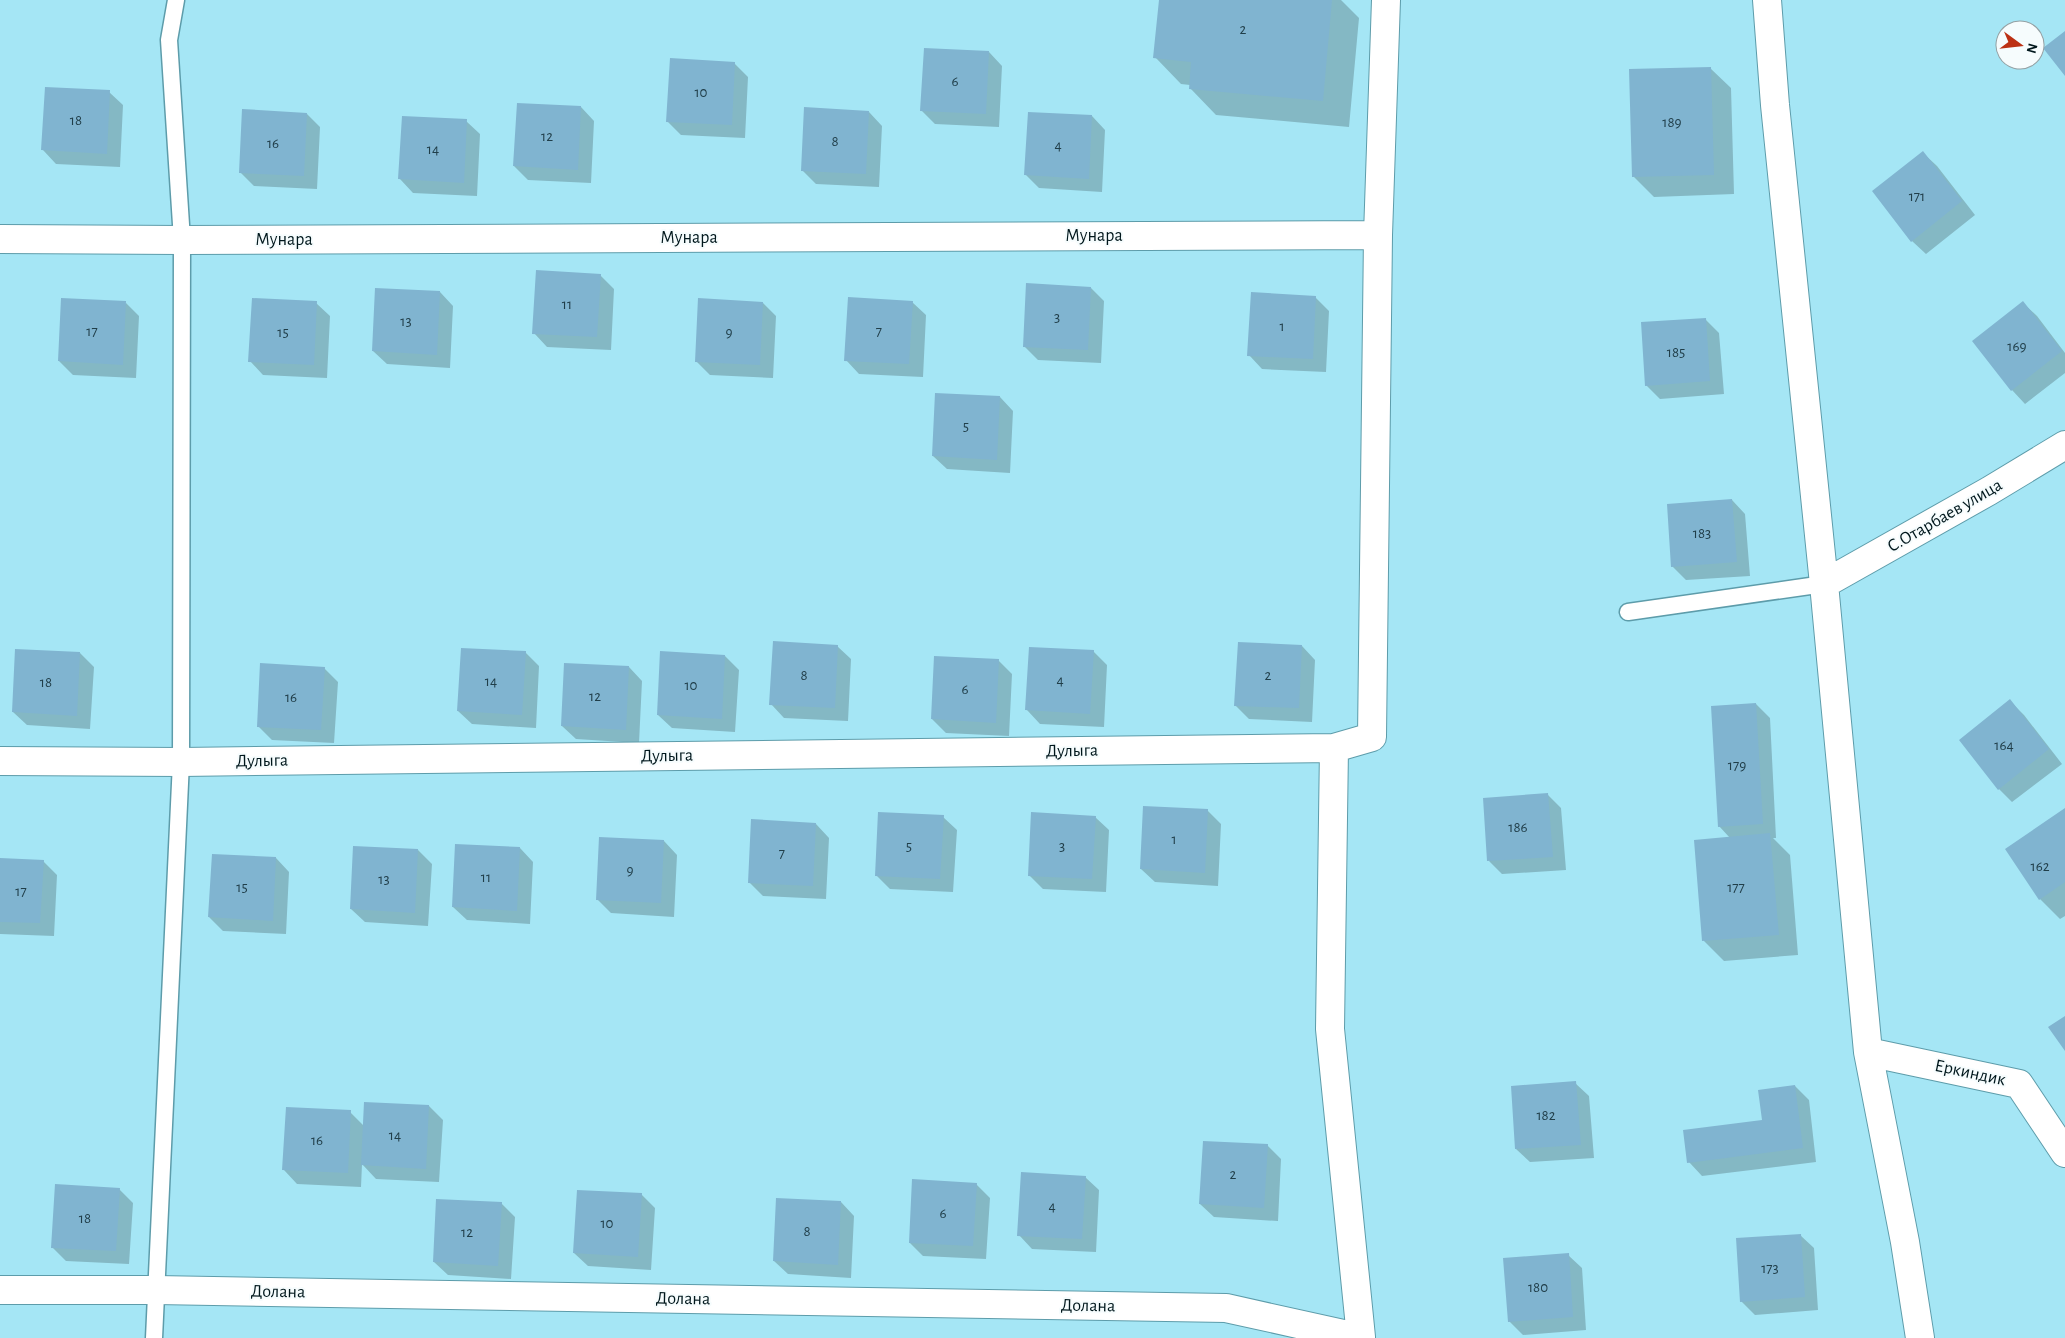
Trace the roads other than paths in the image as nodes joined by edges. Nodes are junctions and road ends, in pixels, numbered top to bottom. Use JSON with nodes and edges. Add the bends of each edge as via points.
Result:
{"nodes":[{"id":1,"x":176,"y":0,"type":"edge"},
{"id":2,"x":1386,"y":0,"type":"edge"},
{"id":3,"x":1767,"y":0,"type":"edge"},
{"id":4,"x":1378,"y":235,"type":"junction"},
{"id":5,"x":0,"y":239,"type":"edge"},
{"id":6,"x":182,"y":240,"type":"junction"},
{"id":7,"x":2065,"y":445,"type":"edge"},
{"id":8,"x":1824,"y":584,"type":"junction"},
{"id":9,"x":1628,"y":612,"type":"dead end"},
{"id":10,"x":1334,"y":748,"type":"junction"},
{"id":11,"x":0,"y":761,"type":"edge"},
{"id":12,"x":181,"y":762,"type":"junction"},
{"id":13,"x":1868,"y":1052,"type":"junction"},
{"id":14,"x":2065,"y":1153,"type":"edge"},
{"id":15,"x":0,"y":1290,"type":"edge"},
{"id":16,"x":156,"y":1290,"type":"junction"},
{"id":17,"x":1361,"y":1337,"type":"edge"},
{"id":18,"x":154,"y":1338,"type":"edge"},
{"id":19,"x":1920,"y":1338,"type":"edge"}],
"edges":[{"from":1,"to":6,"type":"lane","via":[[169,40]]},
{"from":2,"to":4,"type":"street"},
{"from":3,"to":8,"type":"street"},
{"from":4,"to":6,"type":"street","name":"Мунара"},
{"from":4,"to":10,"type":"street","name":"Дулыга","via":[[1372,737]]},
{"from":5,"to":6,"type":"street","name":"Мунара"},
{"from":6,"to":12,"type":"lane"},
{"from":7,"to":8,"type":"street","name":"С.Отарбаев улица","via":[[1989,492]]},
{"from":8,"to":9,"type":"lane"},
{"from":8,"to":13,"type":"street"},
{"from":10,"to":12,"type":"street","name":"Дулыга"},
{"from":10,"to":17,"type":"street","via":[[1330,1028]]},
{"from":11,"to":12,"type":"street","name":"Дулыга"},
{"from":12,"to":16,"type":"lane"},
{"from":13,"to":14,"type":"street","name":"Еркиндик","via":[[2018,1084]]},
{"from":13,"to":19,"type":"street"},
{"from":15,"to":16,"type":"street","name":"Долана"},
{"from":16,"to":17,"type":"street","name":"Долана","via":[[1226,1308]]},
{"from":16,"to":18,"type":"lane"}]}
